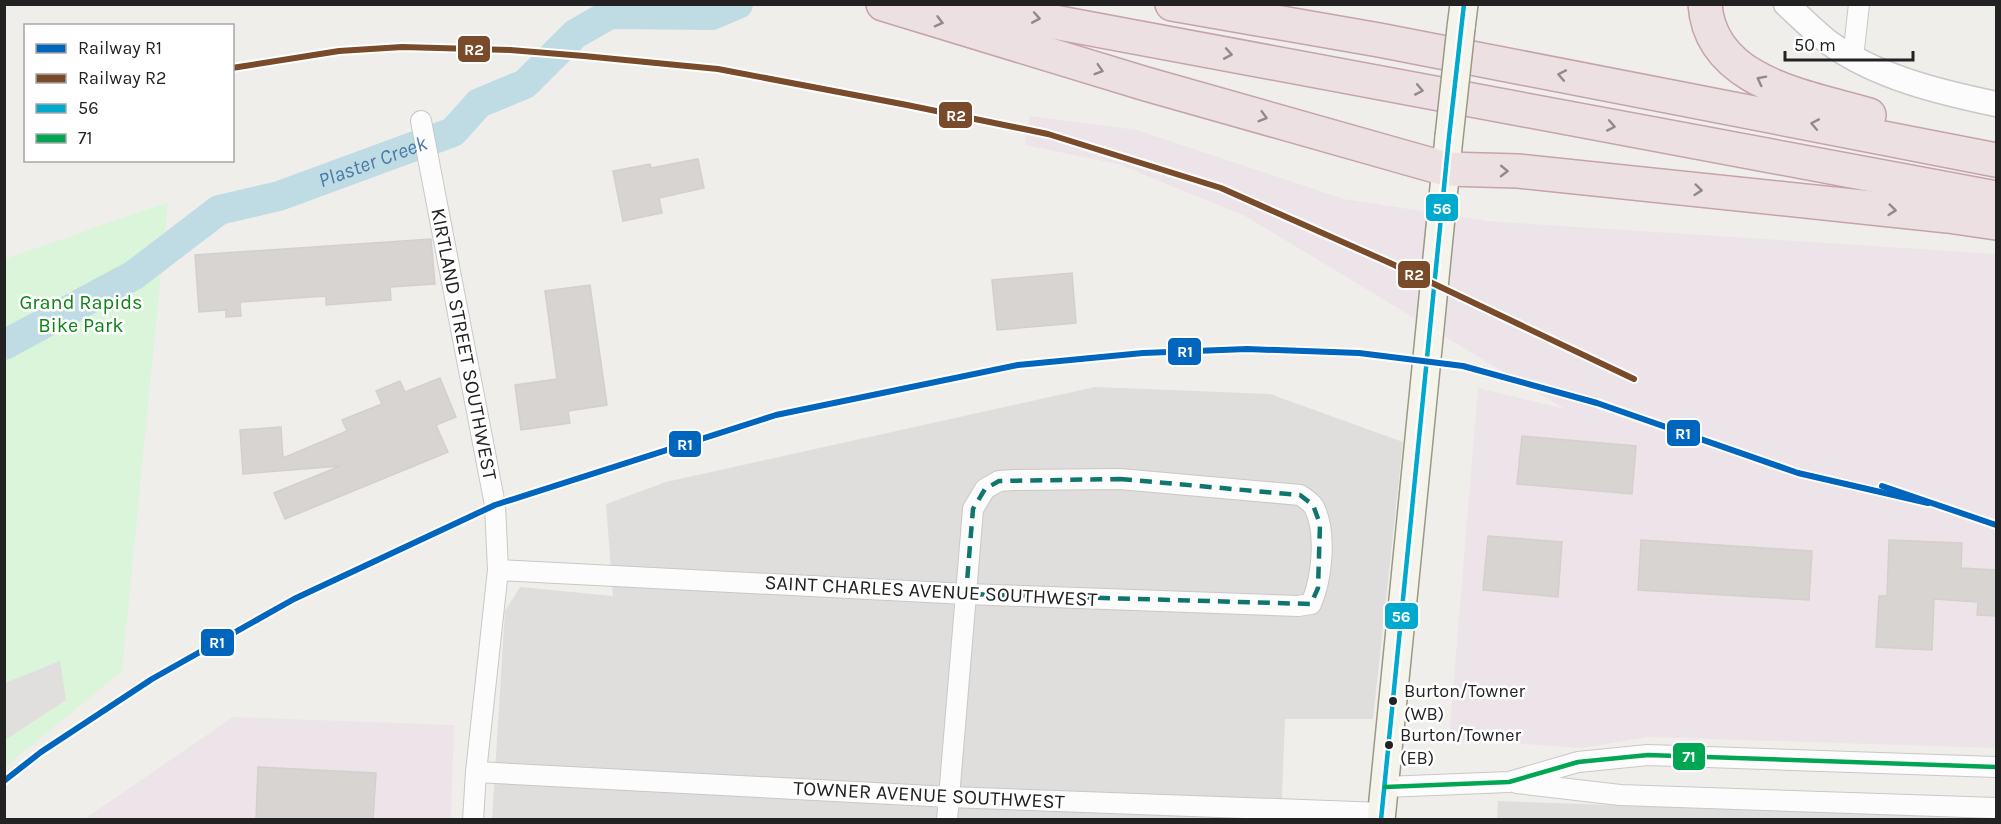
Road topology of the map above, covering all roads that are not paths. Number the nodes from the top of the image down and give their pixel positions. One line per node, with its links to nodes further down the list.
1 (883, 4): 13 (highway, one-way to 13)
2 (958, 4): 16 (highway, one-way to 16)
3 (1172, 4): 9 (highway)
4 (1294, 4): 9 (highway)
5 (1705, 4): 14 (highway, one-way to 5)
6 (1786, 4): 10 (street)
7 (1859, 4): 10 (street)
8 (1462, 16): 13 (main road, bridge)
9 (1378, 40): 15 (highway, one-way to 9)
10 (1853, 57): 11 (street)
11 (1996, 104)
12 (421, 121): 18 (street, KIRTLAND STREET SOUTHWEST)
13 (1447, 153): 17 (highway, one-way to 17); 24 (main road)
14 (1996, 154)
15 (1996, 160)
16 (1996, 198)
17 (1996, 223)
18 (498, 570): 19 (street, SAINT CHARLES AVENUE SOUTHWEST); 21 (street, KIRTLAND STREET SOUTHWEST)
19 (966, 594): 19 (street, SAINT CHARLES AVENUE SOUTHWEST); 23 (street)
20 (1996, 767): 22 (street)
21 (476, 772): 23 (street, TOWNER AVENUE SOUTHWEST); 26 (street, KIRTLAND STREET SOUTHWEST)
22 (1509, 782): 24 (street, TOWNER AVENUE SOUTHWEST); 25 (street)
23 (949, 797): 24 (street, TOWNER AVENUE SOUTHWEST); 27 (street)
24 (1382, 806)
25 (1996, 808)
26 (473, 819)
27 (946, 819)

